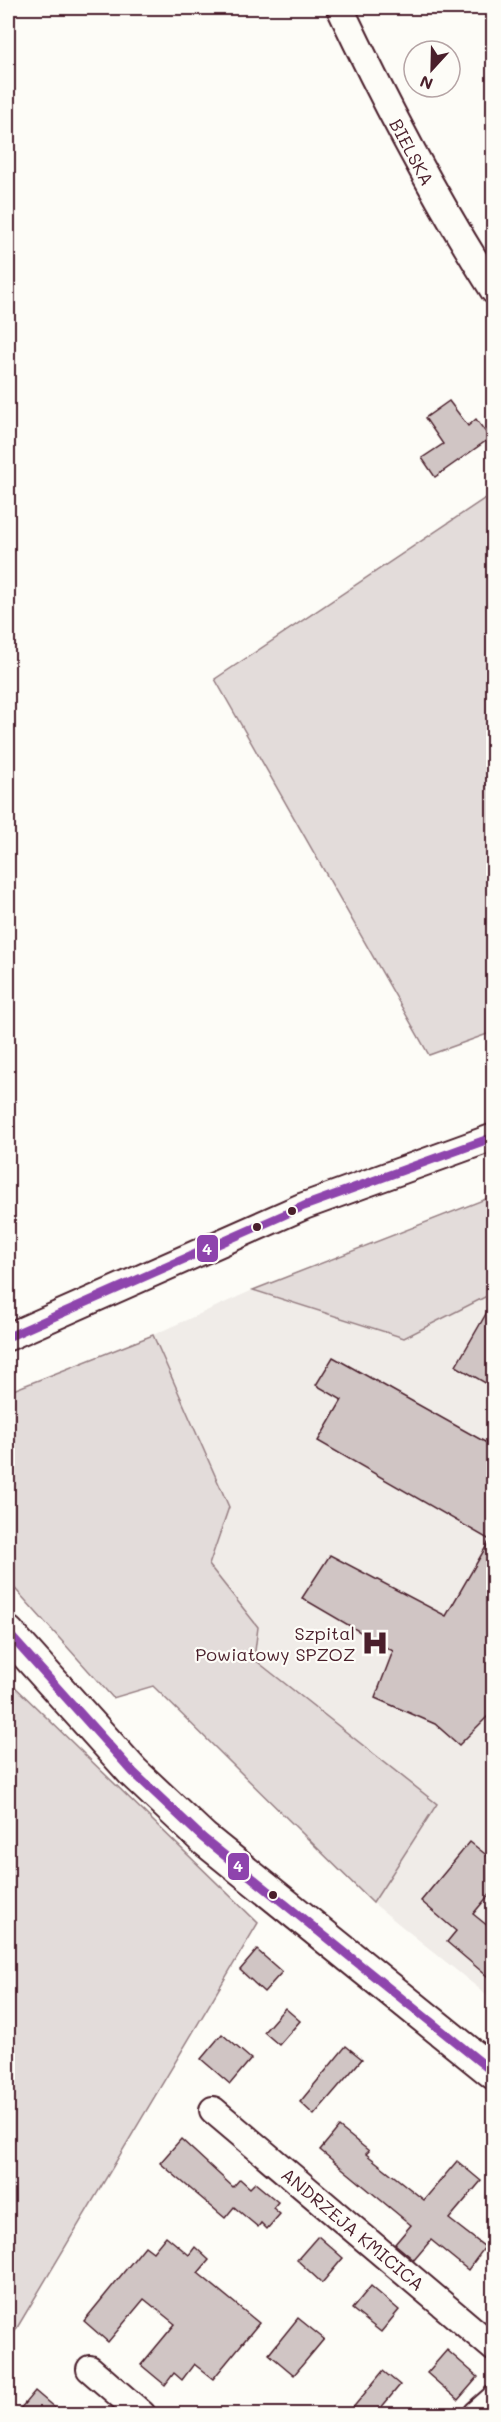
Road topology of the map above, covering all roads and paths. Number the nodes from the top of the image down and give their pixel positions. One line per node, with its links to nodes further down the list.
1 (340, 8): 2 (street, BIELSKA)
2 (494, 291)
3 (494, 1137): 4 (street)
4 (8, 1337)
5 (8, 1633): 6 (street)
6 (494, 2073)
7 (213, 2110): 8 (street, ANDRZEJA KMICICA)
8 (494, 2348)
9 (90, 2369): 11 (street)
10 (494, 2399): 12 (street)
11 (142, 2415)
12 (477, 2415)

